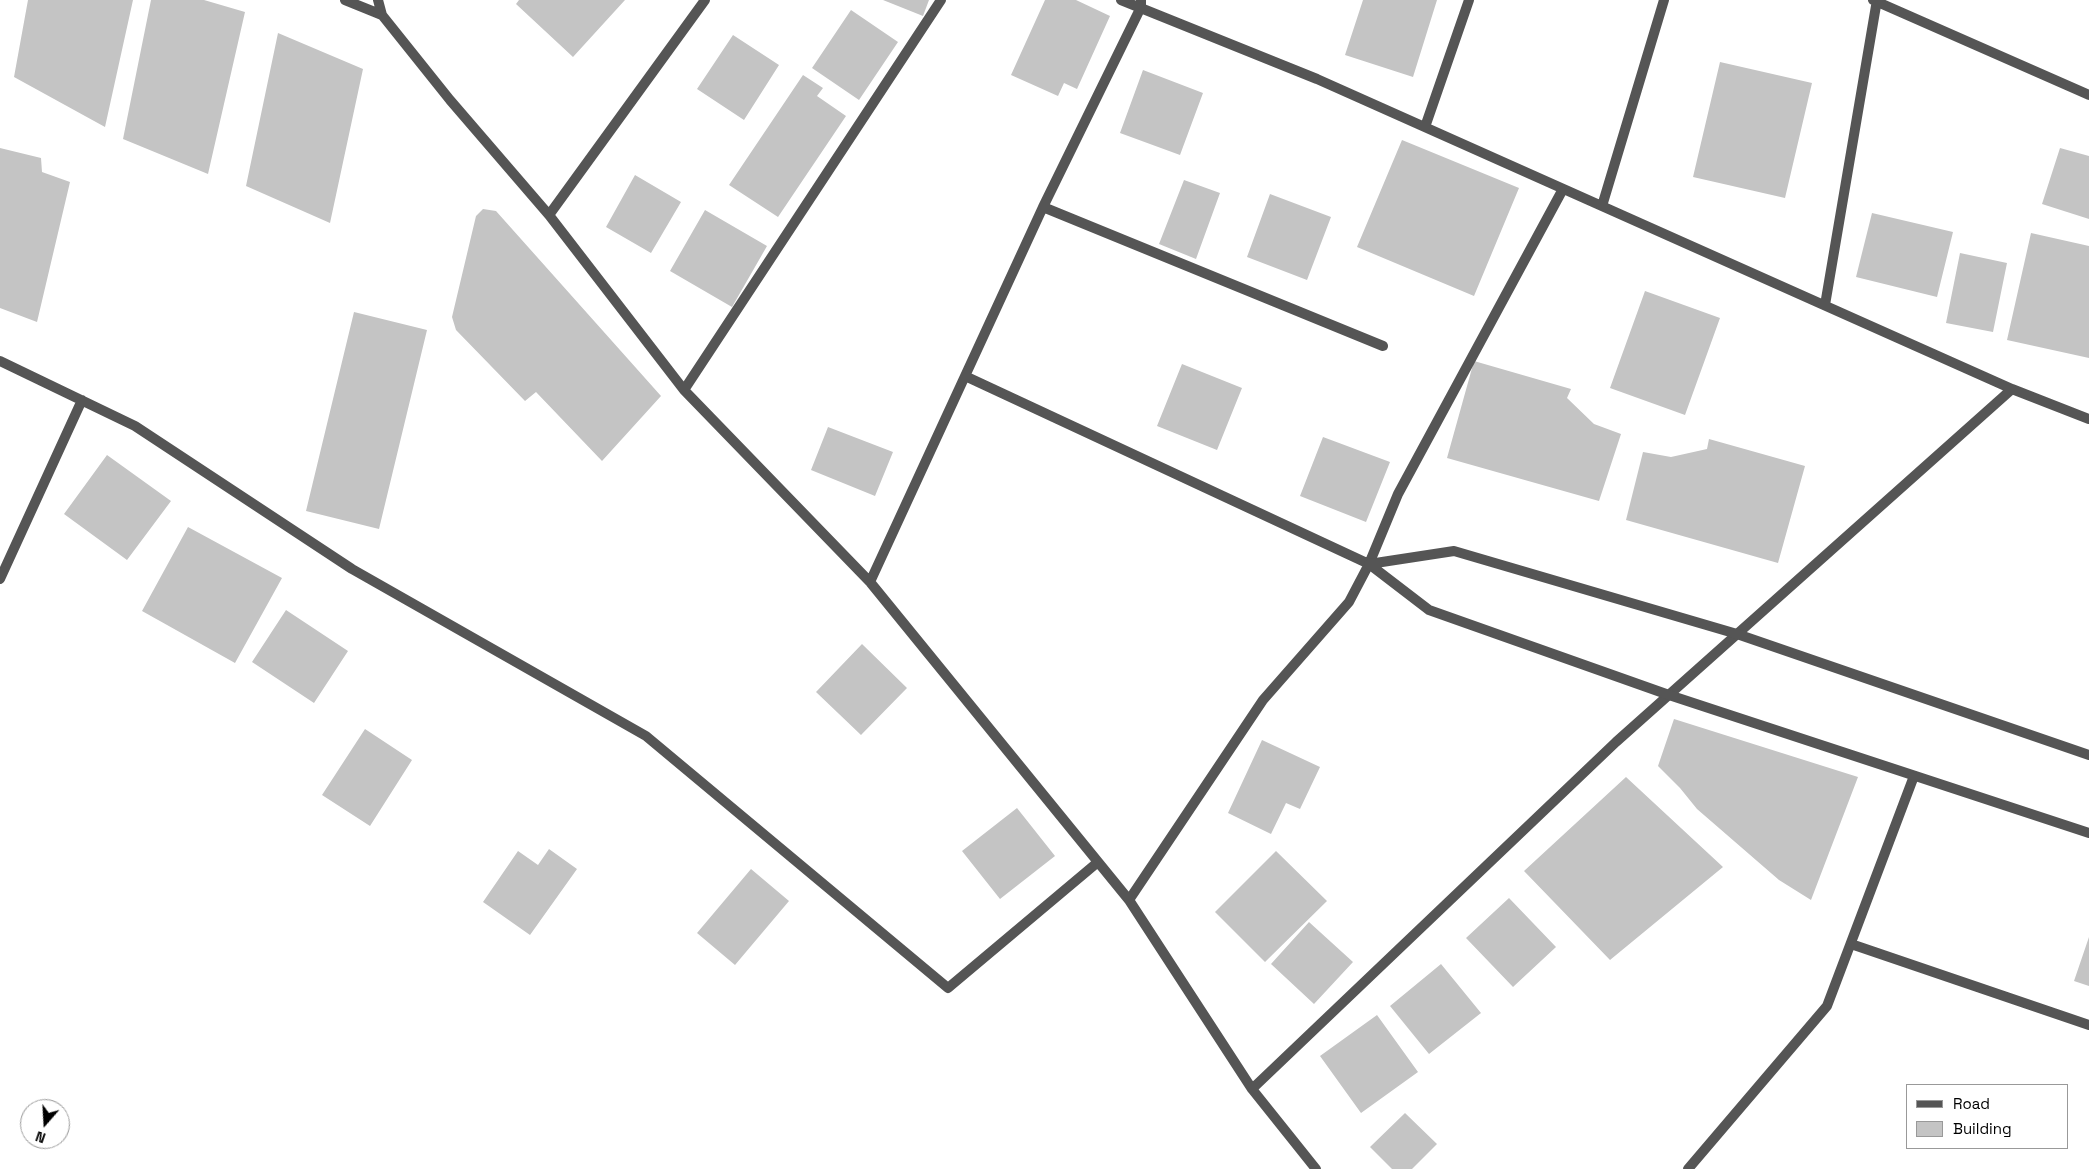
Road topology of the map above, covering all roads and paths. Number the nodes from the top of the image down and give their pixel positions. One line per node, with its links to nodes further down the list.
1 (345, 0): 10 (street)
2 (378, 0): 10 (street)
3 (705, 0): 16 (street)
4 (941, 0): 22 (street)
5 (1121, 0): 9 (street)
6 (1469, 0): 12 (street)
7 (1664, 0): 14 (street)
8 (1875, 1): 11 (street); 17 (street)
9 (1141, 4): 12 (street); 15 (street)
10 (382, 15): 16 (street)
11 (2089, 95)
12 (1425, 127): 13 (street)
13 (1564, 189): 14 (street); 25 (street)
14 (1602, 206): 17 (street)
15 (1043, 207): 18 (street); 20 (street)
16 (549, 215): 22 (street)
17 (1824, 305): 21 (street)
18 (1383, 346)
19 (0, 361): 23 (street)
20 (965, 376): 25 (street); 27 (street)
21 (2012, 388): 24 (street); 28 (street)
22 (684, 390): 27 (street)
23 (82, 400): 26 (street); 33 (street)
24 (2089, 419)
25 (1369, 564): 28 (street); 29 (street); 34 (street)
26 (0, 579)
27 (870, 582): 33 (street)
28 (1737, 634): 29 (street); 30 (street)
29 (1669, 695): 31 (street); 37 (street)
30 (2089, 755)
31 (1914, 776): 32 (street); 35 (street)
32 (2089, 833)
33 (1098, 862): 34 (street)
34 (1129, 900): 37 (street)
35 (1851, 944): 36 (street); 39 (street)
36 (2089, 1024)
37 (1252, 1089): 38 (street)
38 (1316, 1169)
39 (1688, 1169)

